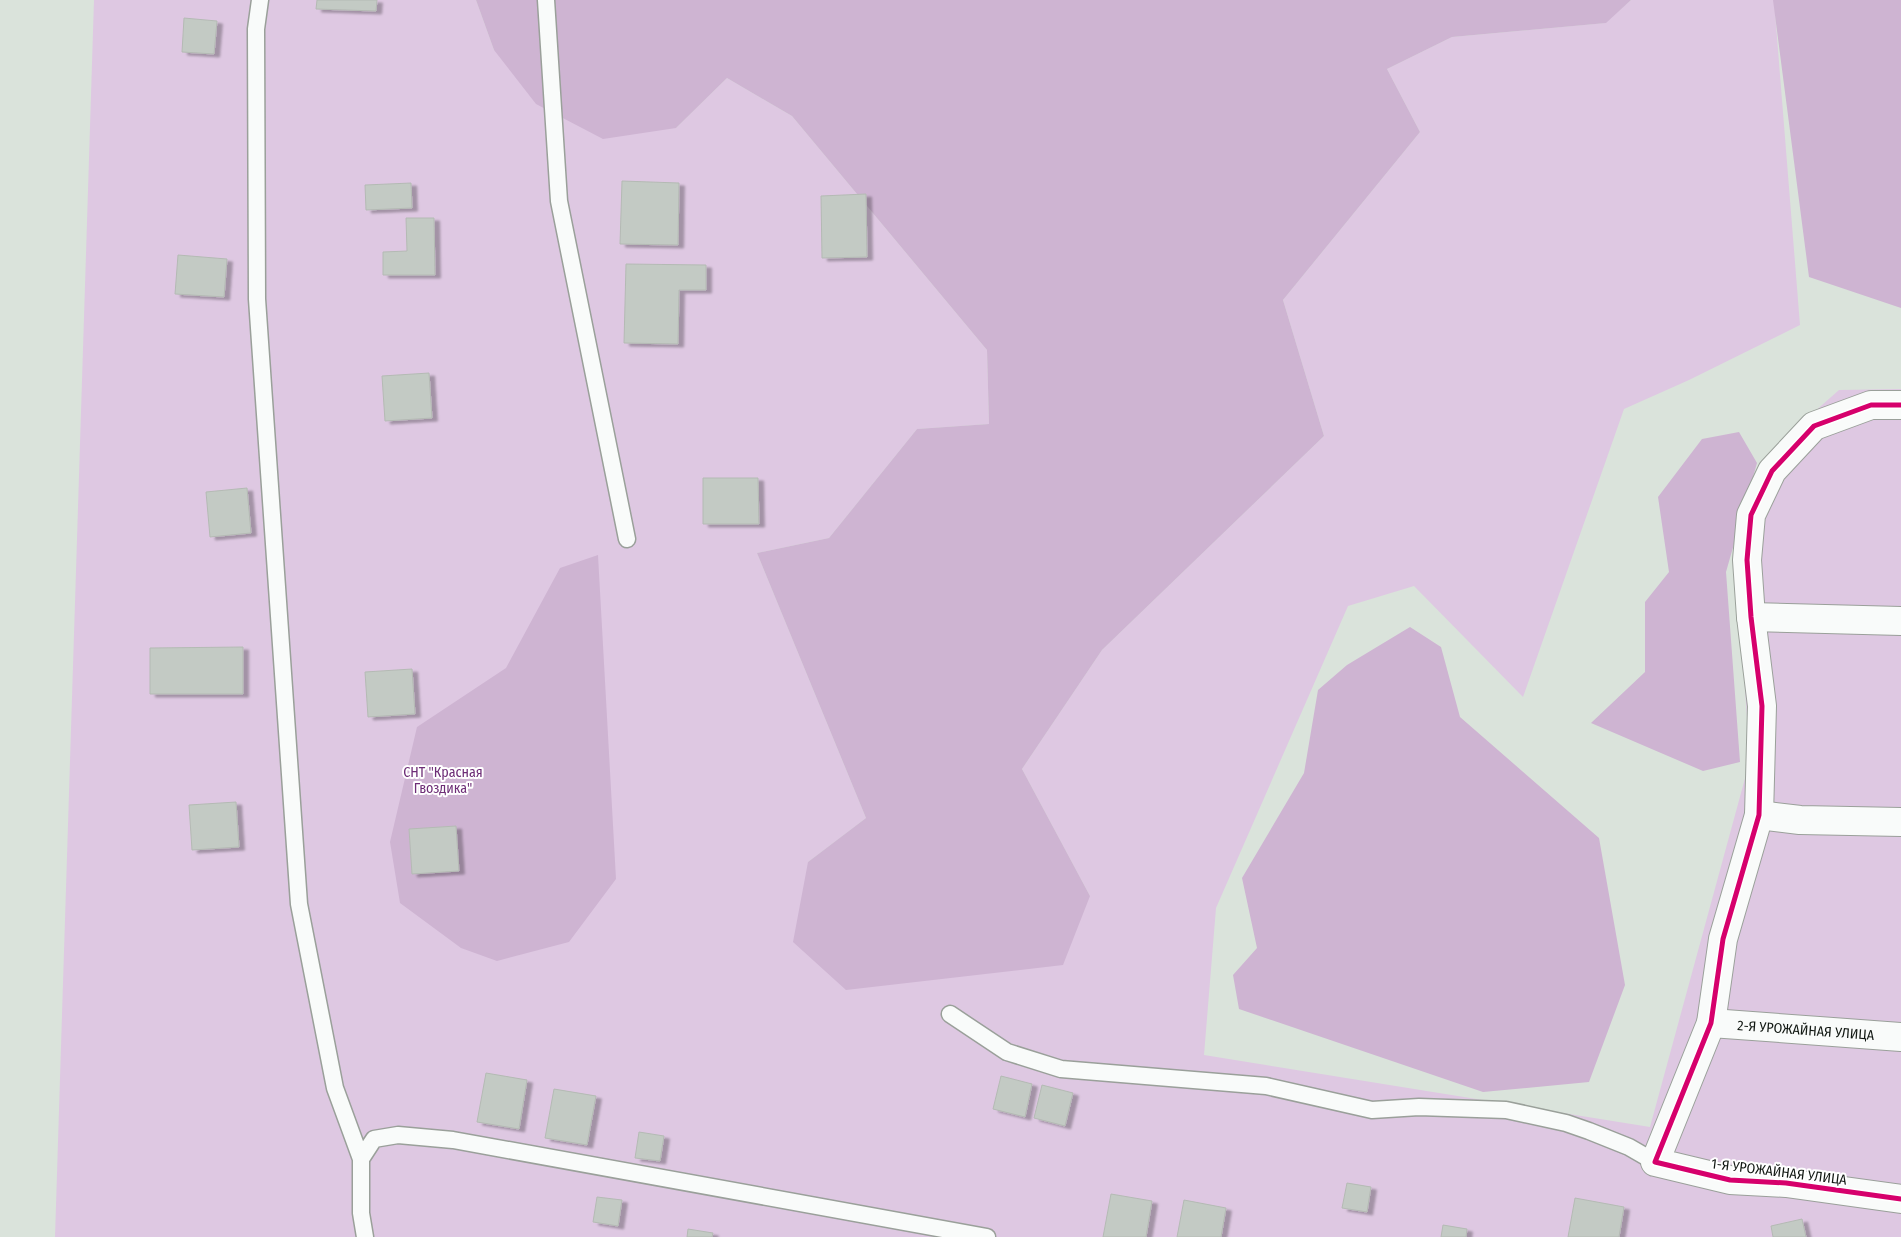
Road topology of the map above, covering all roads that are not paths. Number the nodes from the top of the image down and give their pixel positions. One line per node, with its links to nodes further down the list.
1 (260, 0): 12 (lane)
2 (546, 0): 4 (lane)
3 (1901, 405): 5 (street)
4 (627, 539)
5 (1751, 617): 6 (street); 7 (street)
6 (1901, 621)
7 (1759, 815): 8 (street); 10 (street)
8 (1901, 822)
9 (950, 1014): 15 (lane)
10 (1711, 1023): 11 (street, 2-Я УРОЖАЙНАЯ УЛИЦА); 15 (street)
11 (1901, 1037)
12 (351, 1130): 13 (lane); 14 (lane)
13 (374, 1139): 14 (lane); 18 (lane)
14 (362, 1159): 17 (lane)
15 (1655, 1162): 16 (street, 1-Я УРОЖАЙНАЯ УЛИЦА)
16 (1901, 1199)
17 (365, 1237)
18 (987, 1237)

